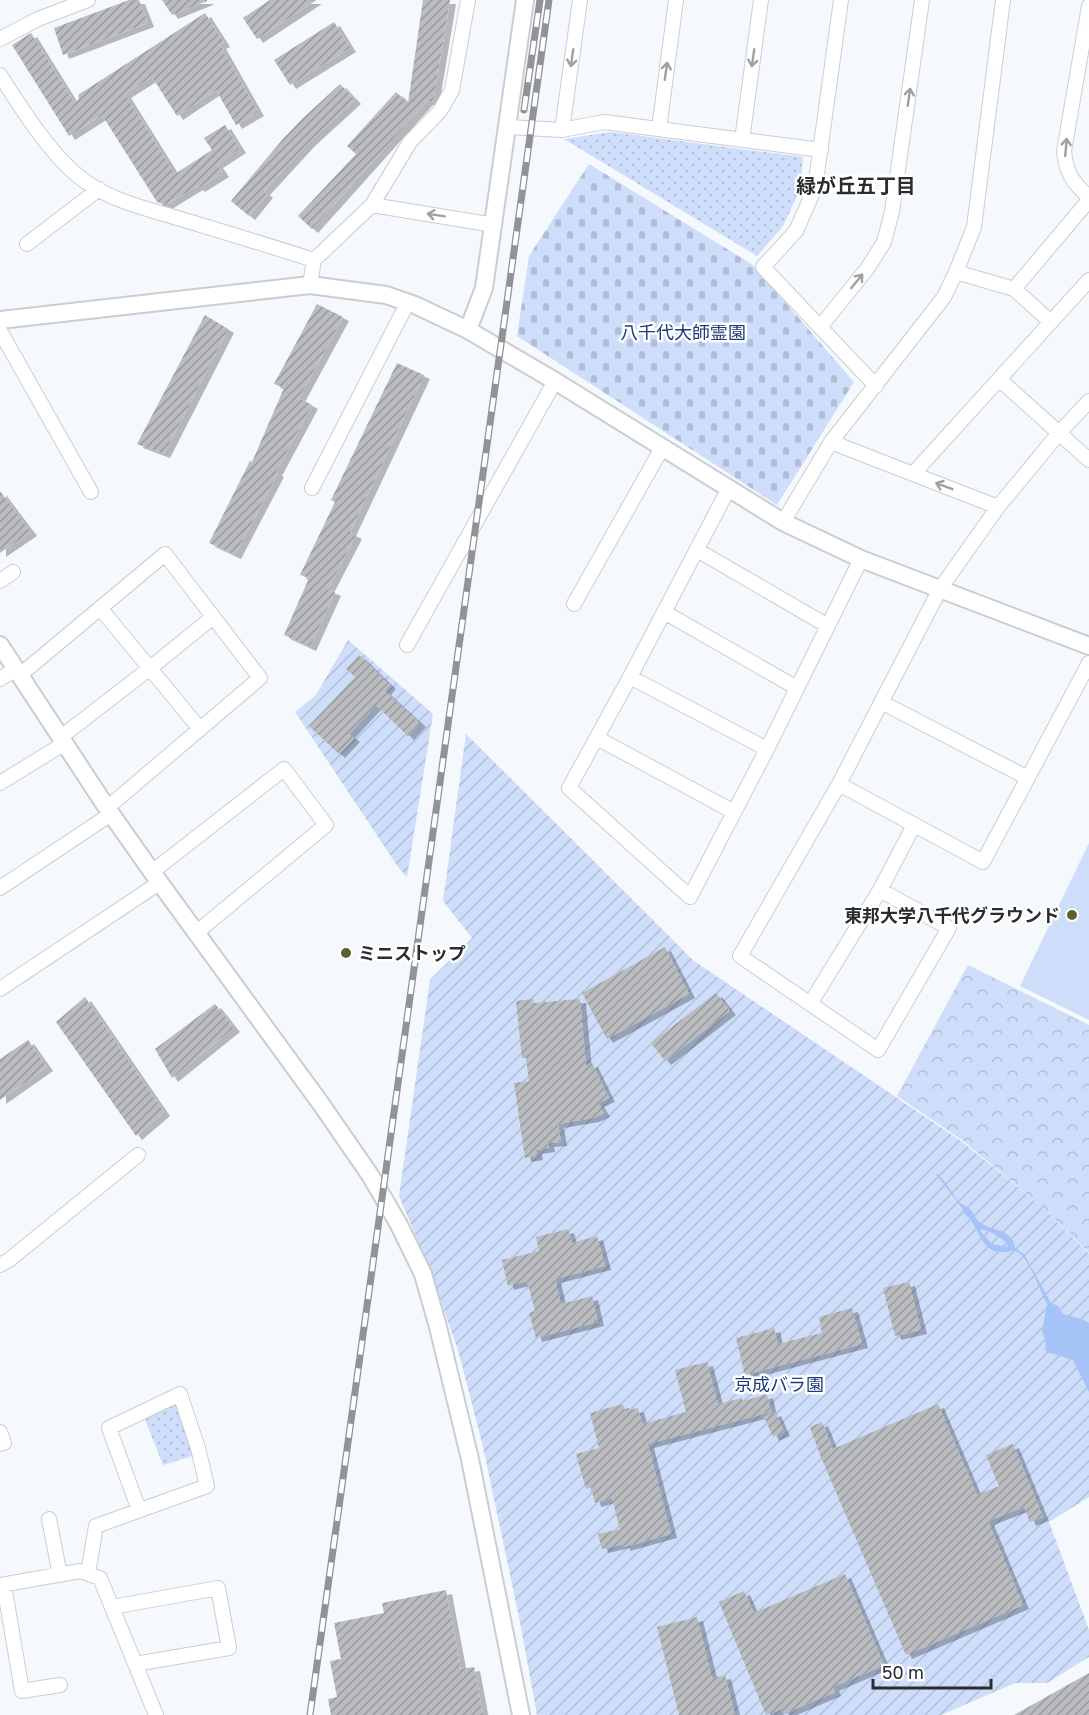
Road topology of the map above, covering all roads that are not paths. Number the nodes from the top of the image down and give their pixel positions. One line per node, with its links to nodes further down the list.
1 (88, 0): 11 (street)
2 (468, 0): 20 (street)
3 (525, 0): 13 (street)
4 (580, 0): 15 (street, one-way to 15)
5 (676, 0): 14 (street, one-way to 5)
6 (761, 0): 16 (street, one-way to 16)
7 (841, 0): 17 (street)
8 (922, 0): 31 (street, one-way to 8)
9 (1003, 0): 24 (street)
10 (1089, 6): 19 (street, one-way to 10)
11 (0, 39)
12 (0, 75): 18 (street)
13 (508, 127): 15 (street); 21 (street)
14 (658, 129): 15 (street); 16 (street)
15 (562, 130)
16 (742, 140): 17 (street)
17 (821, 150): 31 (street)
18 (99, 189): 22 (street); 23 (street)
19 (1089, 199): 27 (street)
20 (372, 205): 21 (street, one-way to 20); 23 (street)
21 (494, 225): 32 (street)
22 (27, 244)
23 (314, 260): 26 (street)
24 (956, 272): 27 (street); 36 (street)
25 (1089, 280): 30 (street)
26 (310, 285): 28 (street); 29 (street)
27 (1014, 288): 30 (street)
28 (408, 302): 32 (street); 43 (street)
29 (0, 320)
30 (1051, 322): 34 (street)
31 (820, 327): 36 (street)
32 (468, 330): 35 (street)
33 (0, 331): 45 (street)
34 (999, 379): 38 (street); 42 (street)
35 (555, 381): 40 (street); 59 (street)
36 (876, 386): 39 (street)
37 (1089, 401): 38 (street)
38 (1059, 434): 41 (street); 46 (street)
39 (831, 442): 42 (street); 47 (street)
40 (662, 448): 44 (street); 53 (street)
41 (1089, 460)
42 (913, 474): 46 (street, one-way to 42)
43 (312, 488)
44 (729, 489): 47 (street); 48 (street)
45 (91, 492)
46 (998, 507): 52 (street)
47 (783, 522): 49 (street)
48 (697, 550): 55 (street); 57 (street)
49 (861, 559): 52 (street); 57 (street)
50 (13, 572): 51 (street)
51 (0, 581)
52 (940, 589): 60 (street); 67 (street)
53 (574, 604)
54 (100, 608): 56 (street); 62 (street); 63 (street)
55 (664, 612): 64 (street); 66 (street)
56 (213, 617): 62 (street); 68 (street)
57 (828, 626): 66 (street)
58 (0, 645): 63 (street)
59 (406, 645)
60 (1089, 646)
61 (1089, 663): 72 (street)
62 (149, 669): 68 (street); 70 (street)
63 (18, 672): 65 (street); 70 (street)
64 (630, 677): 69 (street); 71 (street)
65 (0, 679)
66 (797, 688): 71 (street)
67 (881, 702): 72 (street); 74 (street)
68 (200, 729): 75 (street)
69 (597, 738): 76 (street); 76 (street)
70 (63, 740): 73 (street); 75 (street)
71 (767, 749): 76 (street)
72 (1028, 778): 77 (street)
73 (0, 783)
74 (839, 784): 77 (street); 83 (street)
75 (109, 811): 78 (street); 79 (street)
76 (734, 812)
77 (914, 825): 80 (street)
78 (156, 877): 81 (street); 81 (street); 82 (street)
79 (0, 888)
80 (880, 890): 83 (street); 83 (street)
81 (196, 933): 97 (street)
82 (0, 989)
83 (810, 1004)
84 (138, 1155): 85 (street)
85 (0, 1266)
86 (0, 1432): 87 (street)
87 (0, 1444)
88 (138, 1510): 88 (street); 90 (street)
89 (49, 1519): 91 (street)
90 (88, 1573): 91 (street); 93 (street)
91 (60, 1575): 92 (street)
92 (2, 1585): 95 (street)
93 (112, 1607): 94 (street); 94 (street)
94 (135, 1664): 96 (street)
95 (60, 1685)
96 (156, 1715)
97 (521, 1715)

